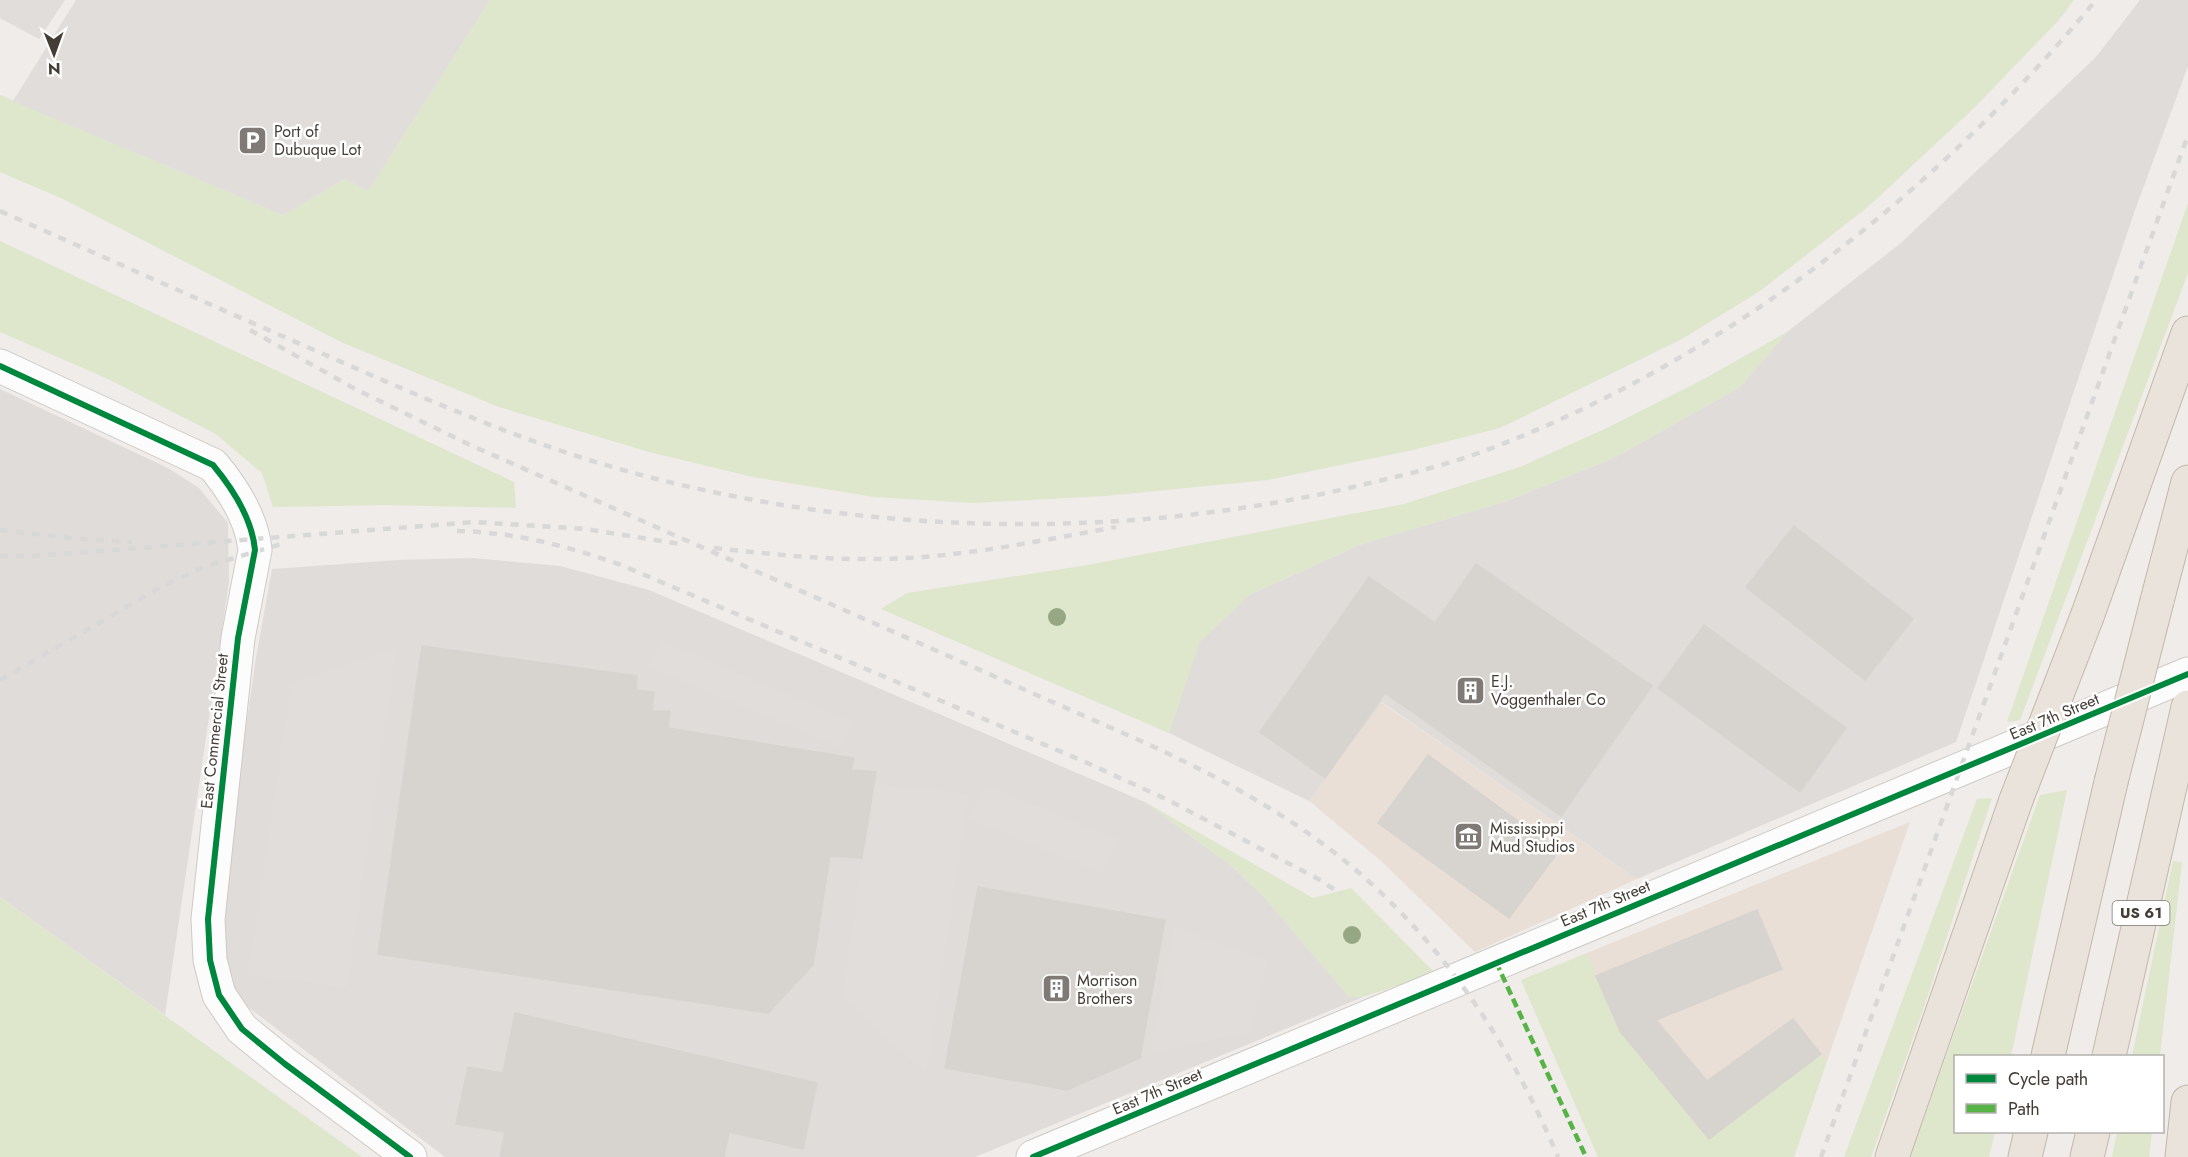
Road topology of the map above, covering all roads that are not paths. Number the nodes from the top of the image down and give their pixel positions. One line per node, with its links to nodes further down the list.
1 (2188, 333): 13 (highway, bridge)
2 (0, 366): 11 (street, East Commercial Street)
3 (2188, 482): 6 (highway, bridge)
4 (2188, 674): 12 (street, East 7th Street)
5 (2188, 706): 7 (highway, US 61)
6 (2048, 1055)
7 (2109, 1055)
8 (2188, 1102): 16 (highway)
9 (2031, 1133): 14 (highway)
10 (2093, 1133): 15 (highway)
11 (410, 1157)
12 (1033, 1157)
13 (1892, 1157)
14 (2025, 1157)
15 (2087, 1157)
16 (2182, 1157)

